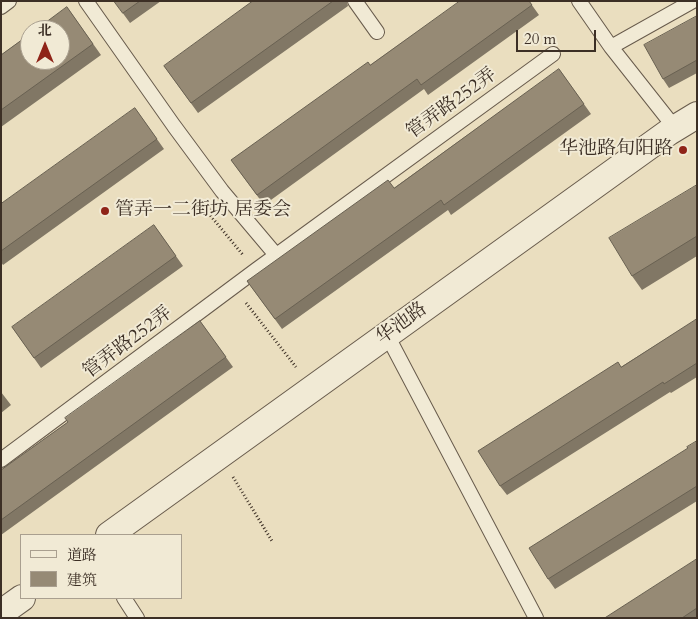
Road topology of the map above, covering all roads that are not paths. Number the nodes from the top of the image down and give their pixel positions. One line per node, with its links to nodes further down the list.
1 (9, 1): 6 (lane)
2 (86, 1): 11 (lane)
3 (355, 1): 7 (lane)
4 (579, 1): 8 (lane)
5 (693, 1): 8 (lane)
6 (1, 7)
7 (376, 32)
8 (611, 47): 10 (lane)
9 (553, 54): 11 (lane, 管弄路252弄)
10 (686, 122): 12 (street, 华池路)
11 (276, 255): 13 (lane, 管弄路252弄)
12 (387, 335): 14 (street, 华池路); 19 (lane)
13 (1, 460)
14 (110, 534)
15 (21, 599): 17 (street)
16 (125, 599): 18 (lane)
17 (1, 613)
18 (137, 618)
19 (536, 618)

